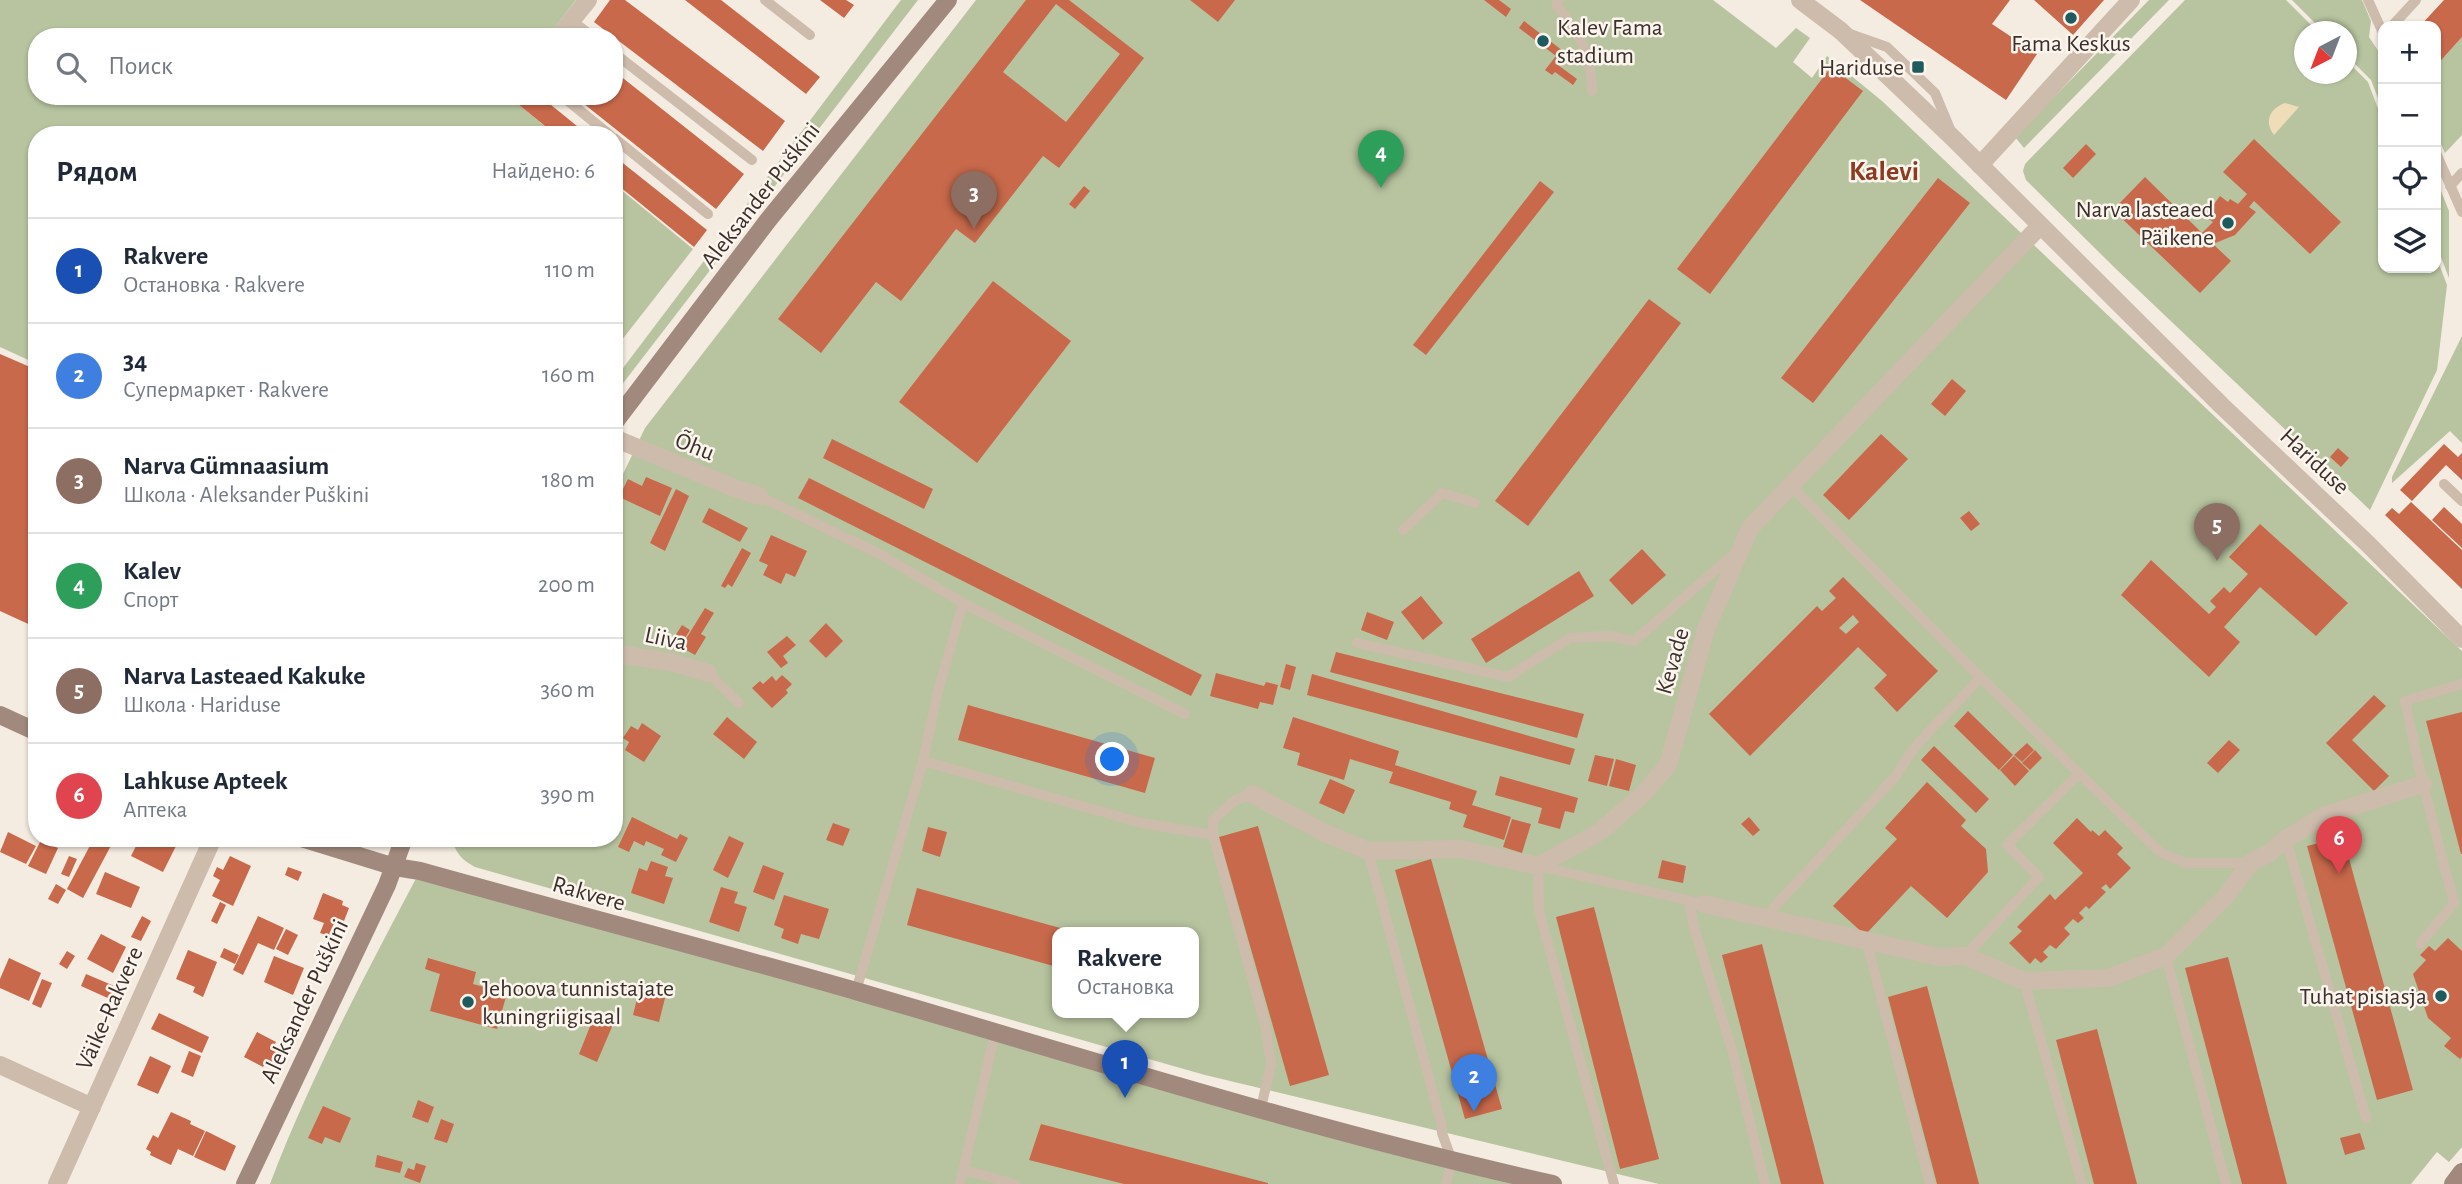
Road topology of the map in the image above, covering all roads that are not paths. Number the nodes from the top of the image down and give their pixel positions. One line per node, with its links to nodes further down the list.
1 (588, 0): 9 (street)
2 (765, 0): 14 (lane)
3 (948, 0): 28 (street, Aleksander Puškini)
4 (1559, 0): 16 (lane)
5 (1800, 0): 22 (street, Hariduse)
6 (2131, 0): 22 (street)
7 (2368, 0): 11 (lane)
8 (2416, 0): 10 (lane)
9 (571, 20): 12 (street); 13 (lane)
10 (2397, 21)
11 (2378, 22)
12 (565, 28)
13 (581, 28)
14 (810, 35)
15 (623, 60): 20 (lane)
16 (1592, 91)
17 (573, 105): 18 (lane)
18 (599, 126)
19 (623, 145): 26 (lane)
20 (752, 160)
21 (2441, 164): 24 (lane)
22 (1980, 165): 27 (street, Hariduse)
23 (2462, 173): 24 (lane)
24 (2451, 186): 25 (lane)
25 (2462, 212)
26 (708, 214)
27 (2040, 226): 31 (street, Kevade); 38 (street, Hariduse)
28 (623, 411)
29 (623, 442): 32 (street, Õhu)
30 (2444, 484): 33 (lane)
31 (1790, 485): 36 (street, Kevade); 42 (lane)
32 (759, 496): 37 (lane)
33 (2462, 501)
34 (1475, 503): 35 (lane)
35 (1403, 530)
36 (1742, 548): 39 (lane); 59 (street, Kevade)
37 (963, 603): 45 (lane); 48 (lane)
38 (2462, 639)
39 (1357, 643)
40 (623, 654): 41 (street, Liiva)
41 (708, 673): 44 (lane)
42 (1980, 677): 49 (lane); 62 (lane)
43 (2462, 684): 50 (lane)
44 (739, 703)
45 (1185, 714)
46 (0, 715): 47 (street)
47 (28, 728)
48 (923, 761): 52 (lane); 68 (lane)
49 (2079, 774): 58 (lane); 65 (lane)
50 (2423, 784): 53 (street); 63 (lane)
51 (1252, 794): 52 (lane); 57 (street)
52 (1213, 835): 72 (lane)
53 (2286, 839): 58 (street); 73 (lane)
54 (209, 847): 71 (street, Väike-Rakvere)
55 (330, 847): 60 (street, Rakvere)
56 (401, 847): 60 (street, Aleksander Puškini)
57 (1368, 851): 59 (street); 74 (lane)
58 (2250, 863): 66 (street)
59 (1538, 866): 61 (lane); 83 (lane)
60 (395, 867): 68 (street, Rakvere); 78 (street, Aleksander Puškini)
61 (1697, 903): 62 (street); 84 (lane)
62 (1763, 919): 65 (street)
63 (2420, 944)
64 (1869, 951): 85 (lane)
65 (1965, 956): 67 (street)
66 (2166, 956): 67 (street); 87 (lane)
67 (2024, 981): 86 (lane)
68 (856, 991): 69 (street, Rakvere)
69 (995, 1033): 72 (street, Rakvere); 75 (lane)
70 (0, 1065): 71 (street, Väike-Rakvere)
71 (92, 1107): 77 (street)
72 (1261, 1108): 74 (street, Rakvere)
73 (2366, 1118)
74 (1452, 1161): 81 (lane); 82 (street, Rakvere)
75 (964, 1171): 79 (lane); 80 (lane)
76 (2462, 1172): 88 (street)
77 (57, 1184)
78 (245, 1184)
79 (960, 1184)
80 (1015, 1184)
81 (1446, 1184)
82 (1553, 1184)
83 (1614, 1184)
84 (1765, 1184)
85 (1930, 1184)
86 (2082, 1184)
87 (2226, 1184)
88 (2453, 1184)

